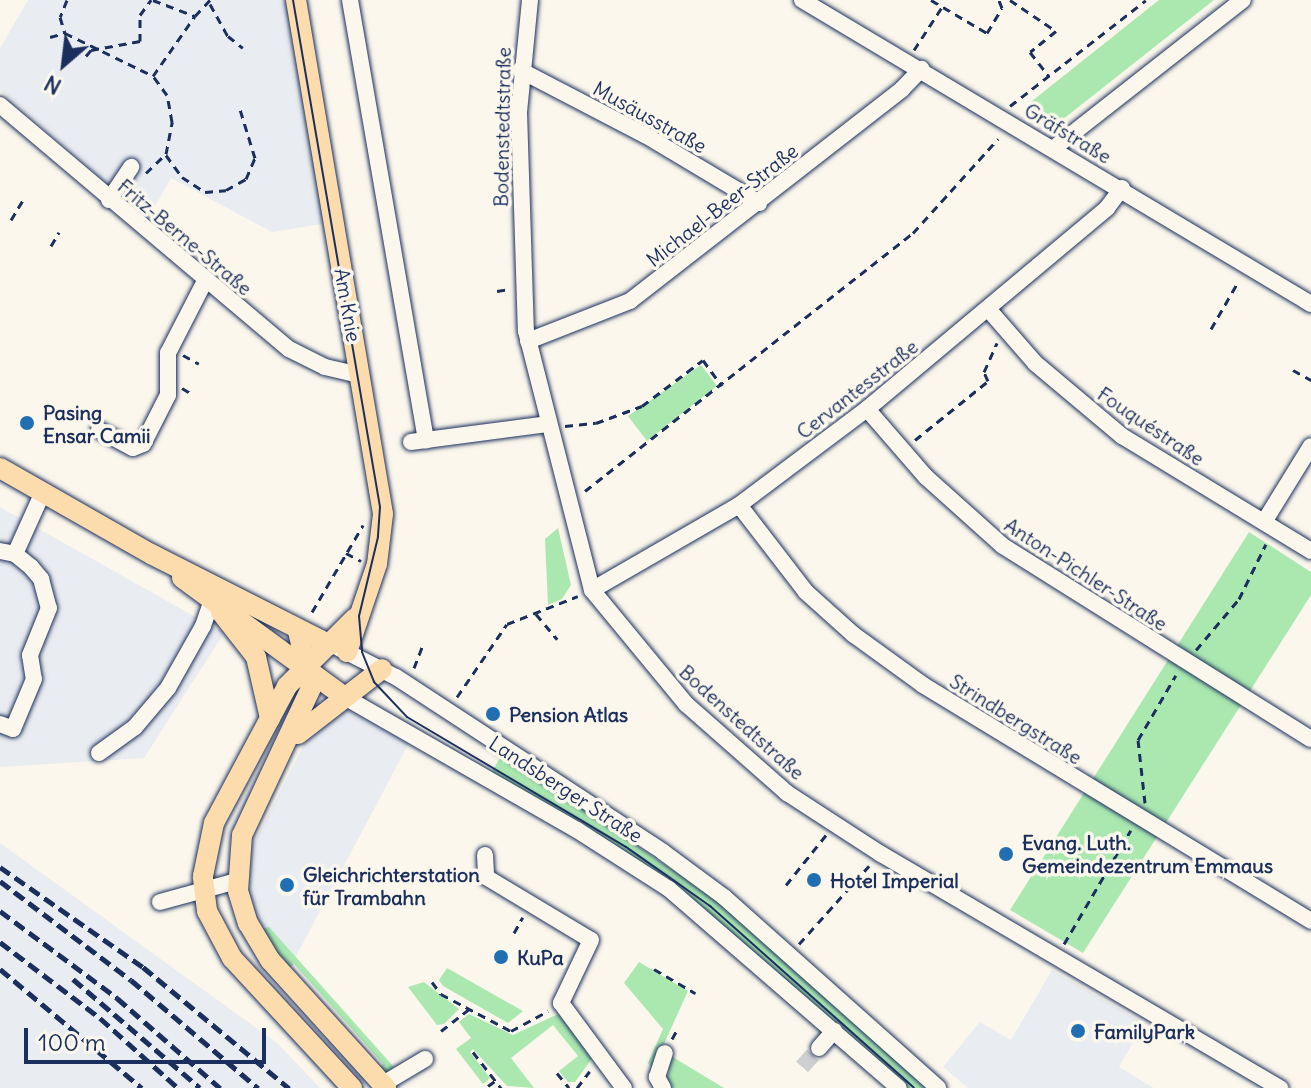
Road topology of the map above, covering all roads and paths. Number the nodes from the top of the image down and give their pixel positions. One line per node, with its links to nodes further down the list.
1 (67, 0): 15 (path)
2 (152, 0): 14 (path); 18 (path)
3 (296, 0): 50 (main road, Am Knie)
4 (350, 0): 55 (street)
5 (530, 0): 22 (street, Bodenstedtstraße)
6 (802, 0): 21 (street, Gräfstraße)
7 (931, 0): 13 (path)
8 (999, 0): 13 (path)
9 (1010, 0): 24 (path)
10 (1146, 0): 24 (path)
11 (1243, 0): 29 (street)
12 (210, 2): 14 (path); 17 (path)
13 (942, 7): 19 (path)
14 (195, 16): 23 (path)
15 (65, 33): 16 (path); 18 (path)
16 (50, 37)
17 (243, 48)
18 (91, 50): 20 (path); 23 (path)
19 (914, 50)
20 (86, 56)
21 (921, 69): 29 (street, Gräfstraße); 36 (street, Michael-Beer-Straße)
22 (520, 70): 36 (street, Musäusstraße); 48 (street, Bodenstedtstraße)
23 (153, 76): 30 (path)
24 (1049, 76): 27 (path)
25 (0, 105): 35 (street, Fritz-Berne-Straße)
26 (239, 106): 30 (path)
27 (1010, 106)
28 (998, 139): 53 (path)
29 (1054, 148): 33 (street, Gräfstraße)
30 (166, 154): 32 (path)
31 (131, 167): 32 (street)
32 (120, 183): 35 (street)
33 (1122, 188): 44 (street, Gräfstraße); 45 (street, Cervantesstraße)
34 (23, 200): 37 (path)
35 (109, 200): 40 (street, Fritz-Berne-Straße)
36 (759, 203): 48 (street, Michael-Beer-Straße)
37 (11, 220)
38 (59, 232): 39 (path)
39 (51, 246)
40 (205, 281): 50 (street, Fritz-Berne-Straße); 56 (street)
41 (1238, 282): 46 (path)
42 (509, 289): 43 (path)
43 (497, 291)
44 (1311, 304)
45 (989, 310): 47 (street, Fouquéstraße); 54 (street, Cervantesstraße)
46 (1211, 329)
47 (1006, 330): 58 (path); 64 (street, Fouquéstraße)
48 (528, 341): 55 (street, Bodenstedtstraße)
49 (1293, 370): 51 (path)
50 (360, 375): 74 (main road, Am Knie)
51 (1309, 379): 52 (path)
52 (1302, 386)
53 (722, 387): 55 (path); 61 (path)
54 (867, 409): 58 (street, Anton-Pichler-Straße); 62 (street, Cervantesstraße)
55 (552, 426): 61 (street, Bodenstedtstraße)
56 (99, 430)
57 (1311, 446): 64 (street)
58 (902, 450): 84 (street, Anton-Pichler-Straße)
59 (0, 468): 60 (main road, Landsberger Straße)
60 (43, 492): 66 (street); 68 (main road, Landsberger Straße)
61 (567, 505): 67 (street, Bodenstedtstraße)
62 (739, 505): 67 (street, Cervantesstraße); 96 (street, Strindbergstraße)
63 (363, 525): 69 (path)
64 (1267, 530): 65 (street, Fouquéstraße); 75 (path)
65 (1311, 551)
66 (7, 553): 83 (street)
67 (592, 590): 70 (path); 90 (street, Bodenstedtstraße)
68 (214, 592): 71 (main road, Landsberger Straße); 76 (main road, Landsberger Straße); 82 (main road); 86 (street)
69 (312, 612)
70 (535, 613): 72 (path); 81 (path)
71 (298, 631): 74 (main road, Landsberger Straße); 76 (main road)
72 (557, 639)
73 (423, 644): 77 (path)
74 (339, 648): 76 (main road, Am Knie); 79 (street, Landsberger Straße)
75 (1191, 656)
76 (305, 667): 80 (main road, Landsberger Straße); 82 (main road, Am Knie); 85 (main road)
77 (414, 668)
78 (1181, 668): 87 (path)
79 (382, 669): 80 (main road); 99 (street, Landsberger Straße)
80 (343, 696): 85 (main road); 107 (street, Landsberger Straße)
81 (453, 703)
82 (270, 718): 94 (main road, Am Knie)
83 (0, 724)
84 (1311, 739)
85 (287, 745): 92 (main road)
86 (99, 753)
87 (1142, 810)
88 (1135, 824): 100 (path)
89 (829, 832): 93 (path)
90 (881, 854): 99 (path); 100 (street, Bodenstedtstraße)
91 (485, 855): 104 (street)
92 (237, 881): 94 (street); 117 (main road)
93 (786, 885)
94 (203, 888): 95 (street); 118 (main road)
95 (160, 902)
96 (1311, 921)
97 (520, 923): 98 (path)
98 (514, 933)
99 (789, 956): 124 (street, Landsberger Straße)
100 (1057, 957): 125 (street, Bodenstedtstraße)
101 (654, 969): 103 (path)
102 (432, 982): 105 (path)
103 (695, 993)
104 (558, 1005): 105 (path); 112 (street)
105 (469, 1009): 106 (path)
106 (441, 1031)
107 (834, 1031): 108 (street); 123 (street, Landsberger Straße)
108 (819, 1048)
109 (473, 1052): 114 (path)
110 (665, 1053): 115 (street)
111 (425, 1059): 117 (street)
112 (599, 1060): 121 (path); 122 (street)
113 (557, 1073): 120 (path)
114 (495, 1081): 116 (path); 119 (path)
115 (655, 1084)
116 (488, 1086)
117 (382, 1087)
118 (352, 1088)
119 (501, 1088)
120 (569, 1088)
121 (577, 1088)
122 (624, 1088)
123 (899, 1088)
124 (938, 1088)
125 (1280, 1088)

